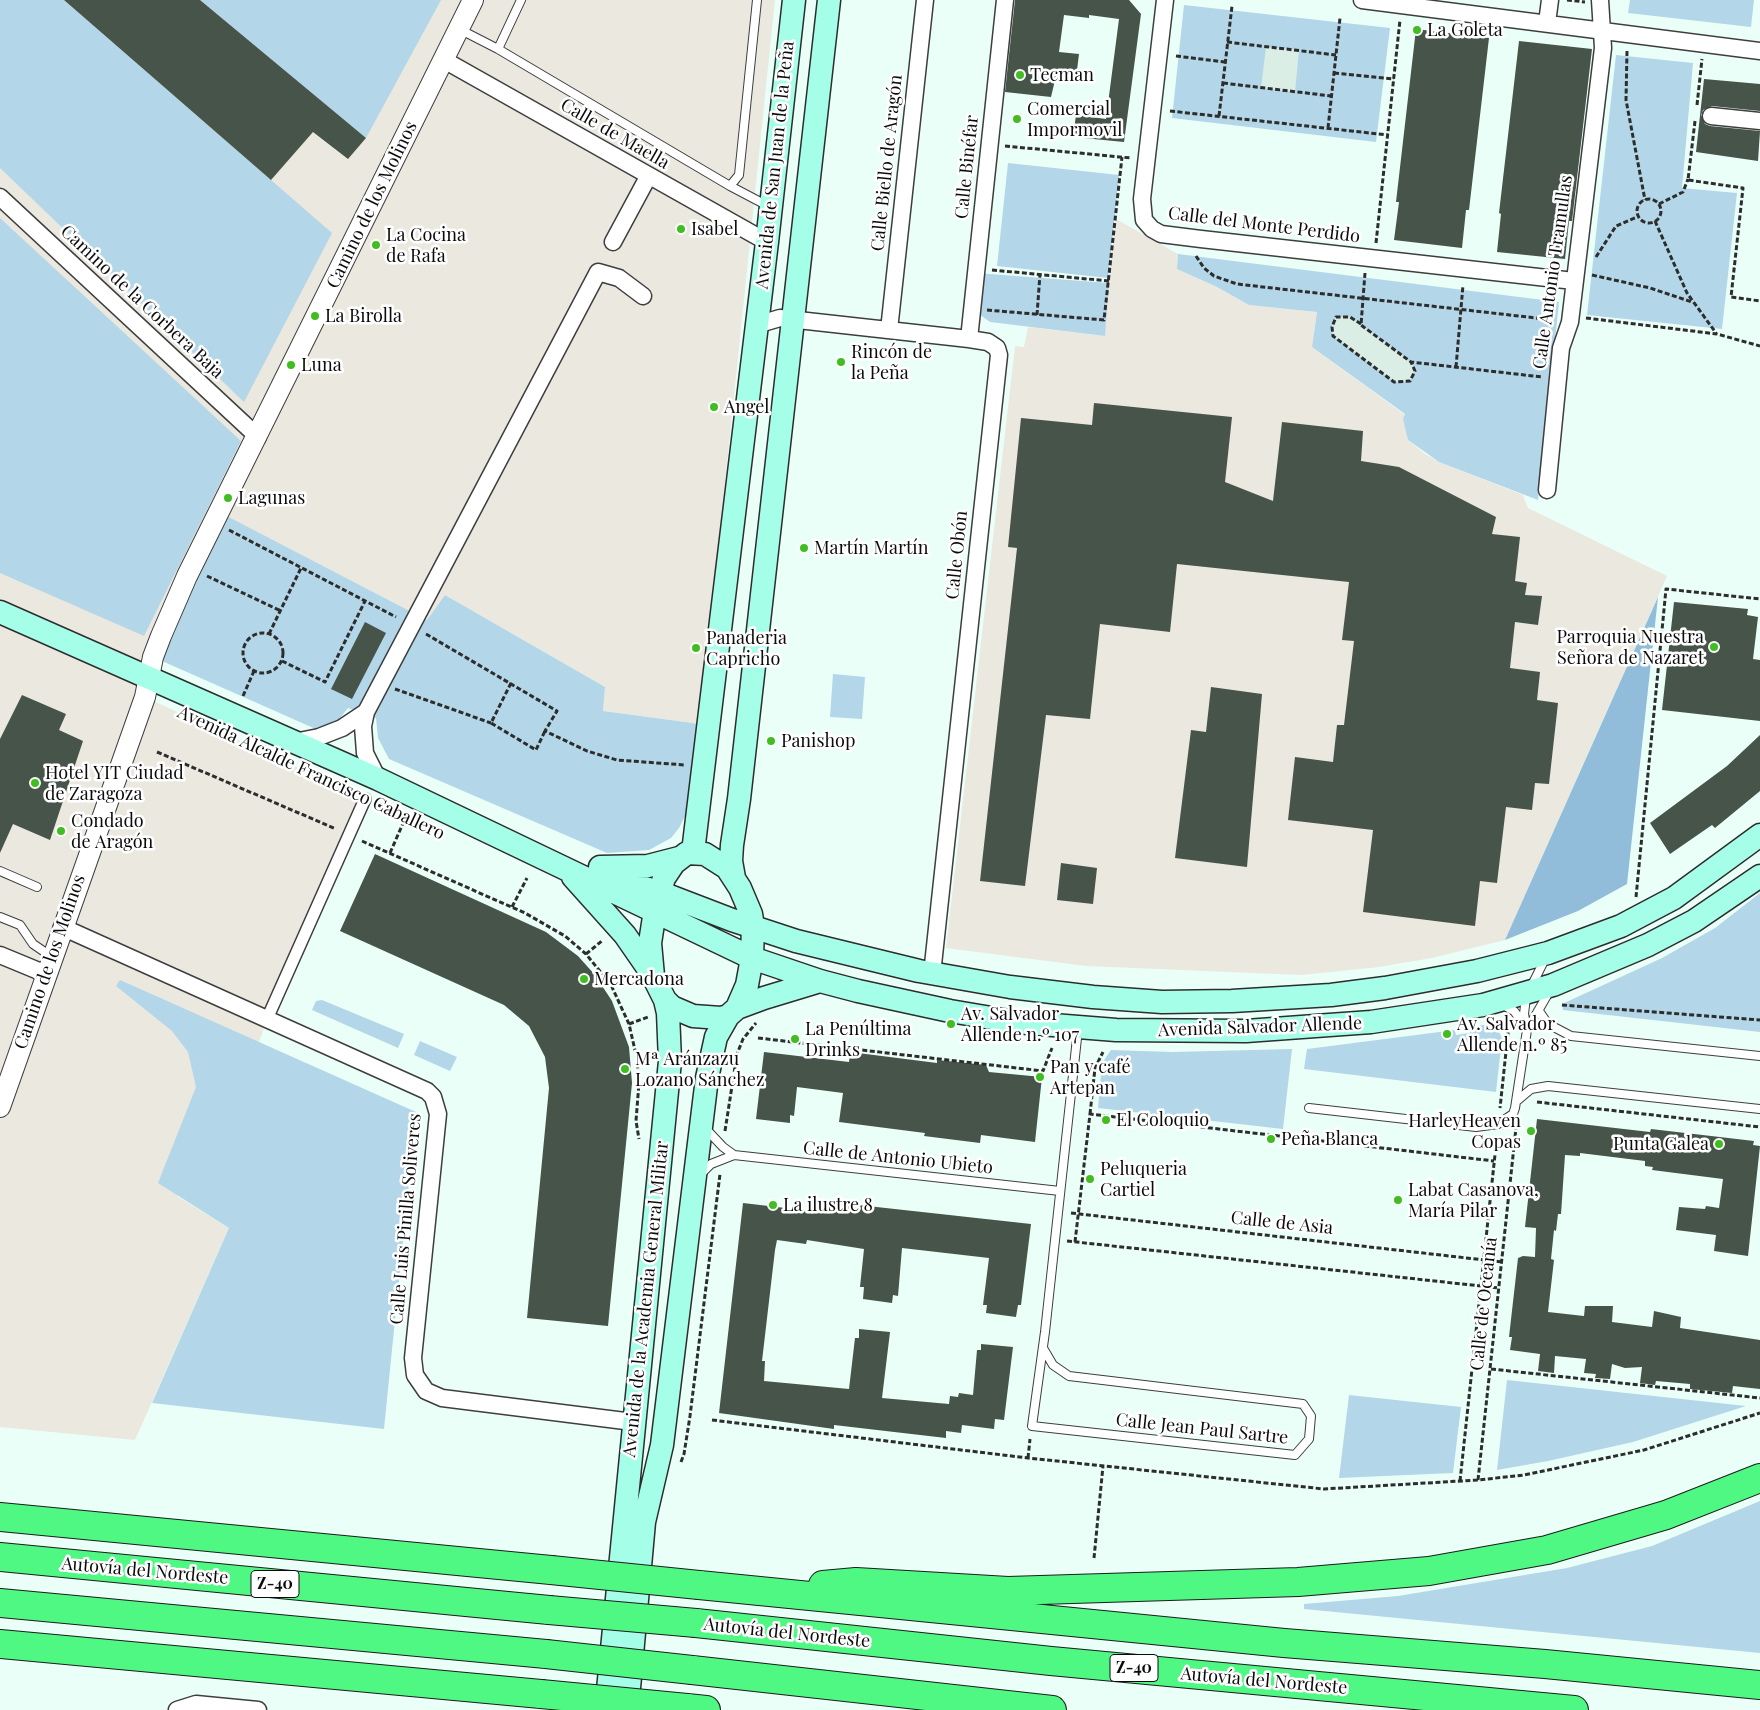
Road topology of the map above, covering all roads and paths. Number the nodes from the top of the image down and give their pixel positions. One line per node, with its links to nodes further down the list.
1 (473, 0): 17 (street, Camino de los Molinos)
2 (521, 0): 20 (lane)
3 (757, 0): 43 (lane)
4 (794, 0): 47 (main road, Avenida de San Juan de la Peña)
5 (829, 0): 66 (main road, Avenida de San Juan de la Peña)
6 (925, 0): 70 (street, Calle Biello de Aragón)
7 (1005, 0): 38 (street, Calle Binéfar)
8 (1165, 0): 23 (street, Calle del Monte Perdido)
9 (1362, 0): 13 (street)
10 (1550, 0): 16 (street)
11 (1567, 0): 12 (path)
12 (1594, 1): 18 (street, Calle Antonio Tramullas)
13 (1402, 5): 16 (street); 29 (path)
14 (1232, 6): 19 (path)
15 (1340, 18): 24 (path)
16 (1547, 23): 18 (street)
17 (459, 29): 20 (lane); 26 (street, Camino de los Molinos)
18 (1602, 30): 22 (street); 57 (street, Calle Antonio Tramullas)
19 (1227, 42): 24 (path); 27 (path)
20 (498, 49): 43 (lane)
21 (1628, 51): 45 (path)
22 (1760, 51)
23 (1158, 54): 27 (path); 32 (street, Calle del Monte Perdido)
24 (1336, 55): 28 (path)
25 (1702, 59): 42 (path)
26 (444, 60): 41 (street, Calle de Maella); 77 (street, Camino de los Molinos)
27 (1225, 62): 30 (path)
28 (1334, 73): 29 (path); 31 (path)
29 (1394, 79): 37 (path)
30 (1223, 83): 31 (path); 33 (path)
31 (1331, 96): 36 (path)
32 (1152, 109): 33 (path); 40 (street, Calle del Monte Perdido)
33 (1219, 116): 36 (path)
34 (1712, 116): 35 (street)
35 (1760, 121)
36 (1328, 128): 37 (path)
37 (1388, 135): 53 (path)
38 (990, 144): 39 (path); 54 (street, Calle Binéfar)
39 (1122, 157): 40 (path); 58 (path)
40 (1146, 159): 50 (street, Calle del Monte Perdido)
41 (648, 177): 51 (street); 52 (street, Calle de Maella)
42 (1688, 179): 46 (path); 61 (path)
43 (730, 186): 47 (lane)
44 (0, 197): 77 (street, Camino de la Corbera Baja)
45 (1645, 200): 46 (path); 48 (path)
46 (1659, 204): 49 (path)
47 (771, 207): 52 (main road, Avenida de San Juan de la Peña)
48 (1639, 216): 49 (path); 57 (path)
49 (1655, 221): 62 (path)
50 (1201, 240): 53 (street, Calle del Monte Perdido); 60 (path)
51 (613, 242)
52 (767, 242): 69 (main road, Avenida de San Juan de la Peña)
53 (1370, 259): 55 (street, Calle del Monte Perdido); 60 (path)
54 (976, 268): 56 (path); 63 (street, Calle Binéfar)
55 (1465, 268): 57 (street, Calle del Monte Perdido); 64 (path)
56 (1040, 274): 58 (path); 65 (path)
57 (1578, 276): 62 (path); 67 (street, Calle Antonio Tramullas)
58 (1108, 281): 65 (path)
59 (643, 296): 86 (street)
60 (1363, 298): 64 (path); 68 (path)
61 (1760, 301)
62 (1692, 302): 71 (path)
63 (972, 309): 65 (path); 72 (street, Calle Binéfar)
64 (1461, 309): 67 (path); 75 (path)
65 (1037, 315)
66 (793, 319): 69 (street); 70 (street, Calle Obón); 113 (main road, Avenida de San Juan de la Peña)
67 (1570, 319): 71 (path); 76 (street, Calle Antonio Tramullas)
68 (1361, 325): 74 (path); 74 (path)
69 (756, 330): 99 (main road, Avenida de San Juan de la Peña)
70 (889, 330): 72 (street, Calle Obón)
71 (1717, 334): 73 (path)
72 (969, 339): 127 (street, Calle Obón)
73 (1760, 346)
74 (1411, 362): 75 (path)
75 (1456, 367): 76 (path)
76 (1558, 379): 78 (street, Calle Antonio Tramullas)
77 (258, 437): 79 (street, Camino de los Molinos)
78 (1547, 490)
79 (215, 522): 80 (street, Camino de los Molinos); 81 (path)
80 (191, 568): 84 (path); 90 (street, Camino de los Molinos)
81 (302, 568): 83 (path); 84 (path)
82 (1760, 599): 118 (path)
83 (365, 602): 86 (path); 88 (path)
84 (280, 611): 87 (path)
85 (0, 612): 90 (main road, Avenida Alcalde Francisco Caballero)
86 (412, 625): 91 (path); 92 (street)
87 (269, 634): 88 (path); 89 (path)
88 (282, 662): 89 (path)
89 (254, 672): 93 (path)
90 (148, 678): 97 (main road, Avenida Alcalde Francisco Caballero); 120 (street, Camino de los Molinos)
91 (512, 683): 95 (path); 96 (path)
92 (380, 684): 94 (street); 95 (path)
93 (243, 696)
94 (366, 712): 97 (street); 100 (street)
95 (491, 723): 96 (path)
96 (545, 731): 99 (path)
97 (294, 742): 100 (main road, Avenida Alcalde Francisco Caballero)
98 (157, 752): 105 (path)
99 (703, 767): 108 (main road, Avenida de San Juan de la Peña)
100 (378, 779): 109 (main road, Avenida Alcalde Francisco Caballero)
101 (329, 782): 102 (path, Avenida Alcalde Francisco Caballero)
102 (365, 799): 104 (path, Avenida Alcalde Francisco Caballero); 105 (street)
103 (404, 821): 107 (path)
104 (418, 823)
105 (348, 835): 107 (path); 136 (street)
106 (1760, 835): 118 (main road, Avenida Salvador Allende)
107 (390, 853): 116 (path)
108 (686, 855): 109 (main road, Avenida Alcalde Francisco Caballero); 113 (main road, Avenida de San Juan de la Peña); 115 (main road, Avenida de San Juan de la Peña)
109 (564, 867): 115 (main road, Avenida Alcalde Francisco Caballero); 128 (main road, Avenida Alcalde Francisco Caballero)
110 (0, 871): 114 (lane)
111 (522, 871): 116 (path)
112 (1760, 876): 130 (main road, Avenida Salvador Allende)
113 (734, 878): 119 (main road, Avenida de San Juan de la Peña)
114 (37, 887)
115 (657, 902): 119 (main road, Avenida Alcalde Francisco Caballero); 125 (main road, Avenida Salvador Allende); 128 (main road, Avenida de la Academia General Militar)
116 (512, 907): 123 (path)
117 (0, 917): 126 (lane)
118 (1634, 920): 122 (main road, Avenida Salvador Allende)
119 (753, 926): 125 (main road, Avenida de San Juan de la Peña); 127 (main road, Avenida Salvador Allende)
120 (62, 927): 126 (street, Camino de los Molinos); 136 (street, Calle Luis Pinilla Soliveres)
121 (605, 938): 123 (path)
122 (1548, 953): 127 (main road, Avenida Salvador Allende); 132 (lane)
123 (586, 954): 138 (path, Avenida de la Academia General Militar)
124 (0, 955): 126 (street)
125 (752, 958): 129 (main road, Avenida Salvador Allende); 134 (main road, Avenida de San Juan de la Peña)
126 (49, 966): 147 (street, Camino de los Molinos)
127 (932, 974)
128 (653, 976): 131 (main road, Avenida de la Academia General Militar)
129 (820, 981): 134 (main road); 139 (main road, Avenida Salvador Allende)
130 (1557, 995): 132 (main road, Avenida Salvador Allende); 137 (path)
131 (665, 1000): 134 (main road); 170 (main road, Avenida de la Academia General Militar)
132 (1533, 1002): 133 (main road, Avenida Salvador Allende); 140 (lane); 140 (lane); 144 (lane)
133 (1493, 1011): 139 (main road, Avenida Salvador Allende); 140 (lane); 145 (path)
134 (733, 1012): 151 (main road, Avenida de la Academia General Militar)
135 (648, 1017): 138 (path)
136 (267, 1019): 170 (street, Calle Luis Pinilla Soliveres)
137 (1760, 1020)
138 (629, 1024): 154 (path, Avenida de la Academia General Militar)
139 (1078, 1028): 158 (lane)
140 (1527, 1030): 146 (lane)
141 (758, 1038): 142 (path)
142 (1052, 1048)
143 (1103, 1052): 150 (path)
144 (1760, 1056)
145 (1500, 1099): 146 (path); 152 (path)
146 (1518, 1100): 149 (lane); 152 (lane); 153 (path); 164 (path, Calle de Oceanía)
147 (0, 1107)
148 (1309, 1108): 152 (lane)
149 (1760, 1109)
150 (1090, 1114): 156 (path); 160 (path)
151 (702, 1124): 155 (lane); 157 (main road, Avenida de la Academia General Militar)
152 (1498, 1124): 156 (path)
153 (1760, 1127)
154 (639, 1139)
155 (734, 1155): 157 (lane); 158 (lane, Calle de Antonio Ubieto)
156 (1494, 1161): 163 (path)
157 (696, 1181): 188 (main road, Avenida de la Academia General Militar)
158 (1060, 1191): 159 (lane)
159 (1058, 1212): 160 (path, Calle de Asia); 161 (lane)
160 (1078, 1214): 162 (path); 163 (path, Calle de Asia)
161 (1055, 1240): 162 (path); 167 (lane)
162 (1075, 1242): 165 (path)
163 (1484, 1260): 164 (path, Calle de Asia); 165 (path)
164 (1502, 1262): 166 (path, Calle de Oceanía)
165 (1481, 1286): 166 (path); 176 (path)
166 (1499, 1288): 168 (path, Calle de Oceanía)
167 (1042, 1348): 171 (lane); 171 (lane, Calle Jean Paul Sartre)
168 (1491, 1369): 169 (path); 175 (path, Calle de Oceanía)
169 (1760, 1398)
170 (633, 1422): 187 (main road, Avenida de la Academia General Militar)
171 (1032, 1426): 172 (path)
172 (1028, 1458)
173 (1103, 1466): 179 (path)
174 (1760, 1478): 180 (highway)
175 (1478, 1480)
176 (1460, 1481)
177 (0, 1517): 180 (highway, bridge)
178 (0, 1557): 190 (highway, Autovía del Nordeste / Z-40, bridge)
179 (1094, 1558)
180 (744, 1590): 183 (highway)
181 (0, 1603): 189 (highway, bridge)
182 (0, 1644): 185 (highway, bridge)
183 (1760, 1686)
184 (179, 1709): 186 (street)
185 (697, 1709)
186 (258, 1710)
187 (606, 1710)
188 (627, 1710)
189 (1052, 1710)
190 (1574, 1710)

